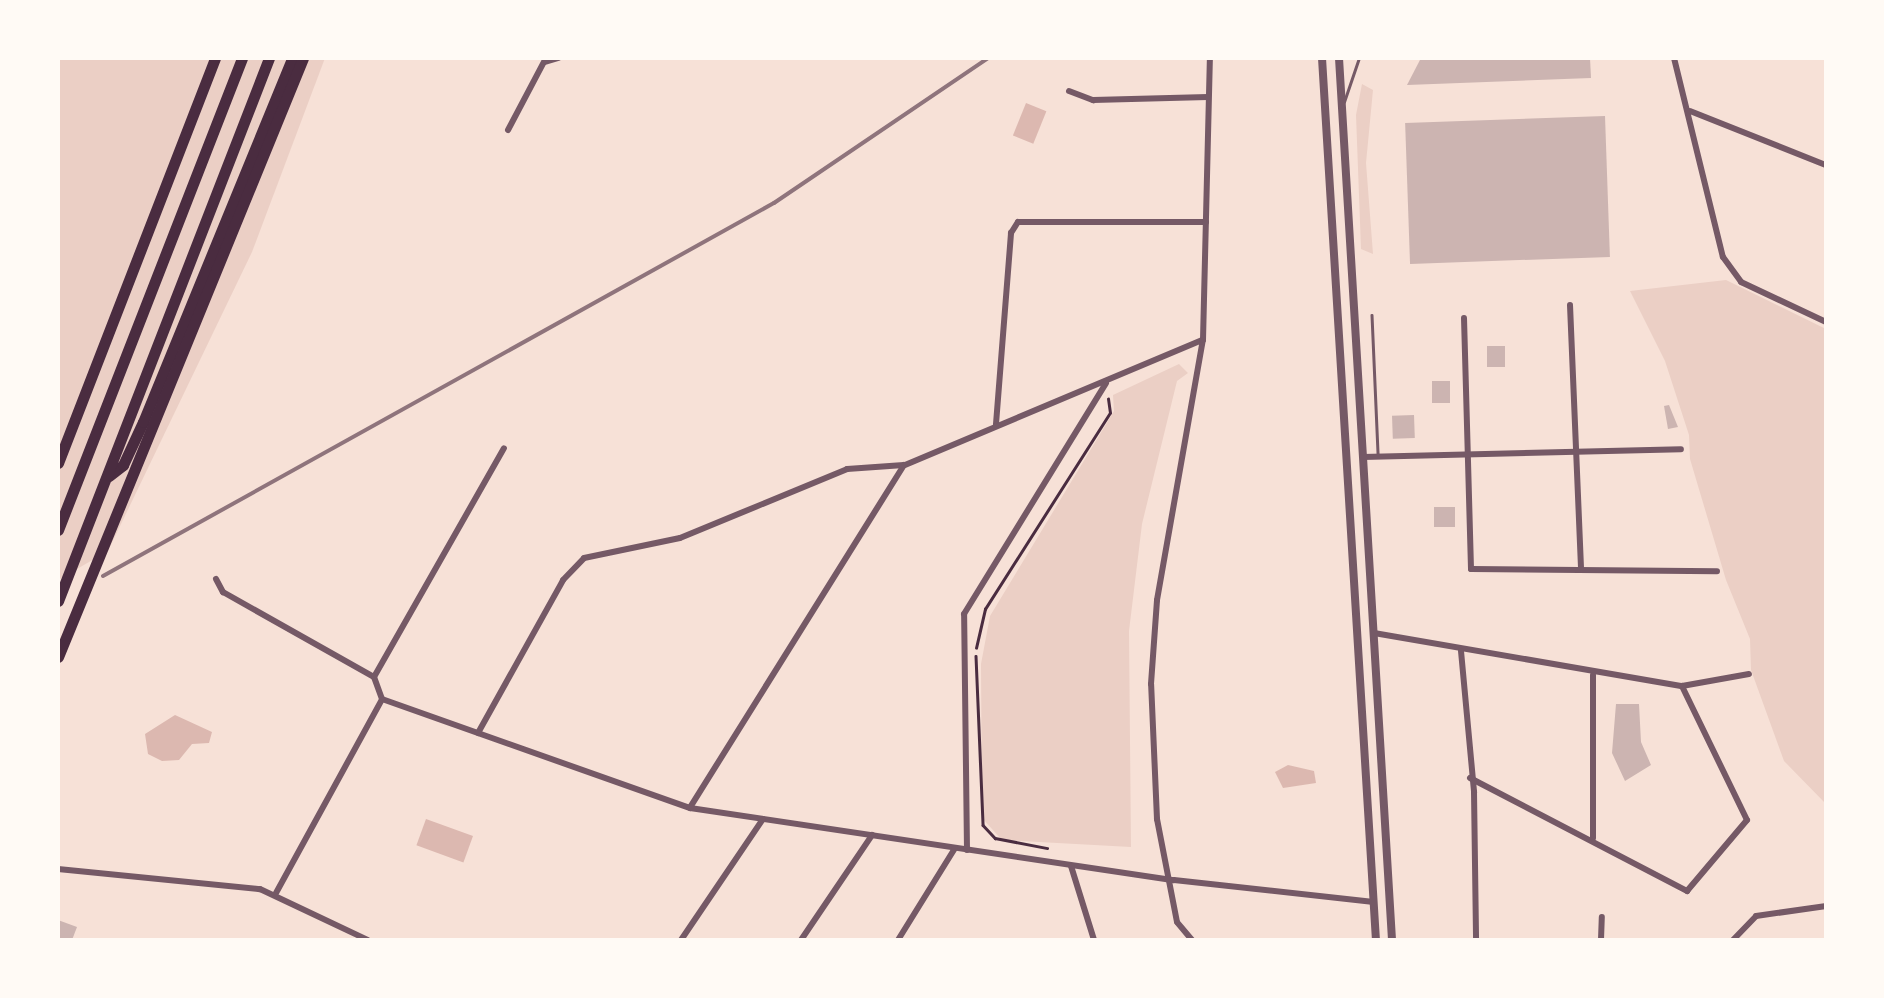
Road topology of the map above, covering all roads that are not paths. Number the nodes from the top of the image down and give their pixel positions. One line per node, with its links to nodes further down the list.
1 (216, 58): 33 (highway)
2 (242, 58): 36 (highway)
3 (269, 58): 35 (highway)
4 (292, 58): 35 (highway)
5 (303, 58): 43 (highway)
6 (558, 58): 12 (street)
7 (1210, 58): 14 (street)
8 (1322, 58): 61 (street)
9 (1340, 58): 16 (street)
10 (1358, 58): 16 (lane)
11 (1674, 58): 15 (street)
12 (545, 60): 17 (street)
13 (1069, 91): 14 (street)
14 (1208, 97): 19 (street)
15 (1689, 111): 18 (street); 23 (street)
16 (1342, 113): 32 (street)
17 (508, 130)
18 (1826, 165)
19 (1206, 222): 24 (street); 26 (street)
20 (1570, 305): 29 (street)
21 (1372, 315): 31 (lane)
22 (1464, 318): 30 (street)
23 (1826, 322)
24 (1203, 340): 25 (street); 59 (street)
25 (1106, 383): 26 (street); 56 (street)
26 (996, 424): 34 (street)
27 (504, 448): 46 (street)
28 (1681, 450): 29 (street)
29 (1576, 452): 30 (street); 37 (street)
30 (1468, 454): 31 (street); 37 (street)
31 (1378, 456): 32 (street)
32 (1362, 457): 41 (street)
33 (58, 464)
34 (904, 465): 49 (street); 51 (street)
35 (106, 479): 40 (highway)
36 (58, 530)
37 (1581, 569): 38 (street)
38 (1717, 571)
39 (216, 579): 46 (street)
40 (58, 601)
41 (1374, 632): 42 (street); 73 (street)
42 (1461, 651): 45 (street); 50 (street)
43 (58, 658)
44 (1750, 674): 47 (street)
45 (1593, 675): 47 (street); 54 (street)
46 (374, 677): 48 (street)
47 (1682, 686): 54 (street)
48 (382, 699): 49 (street); 60 (street)
49 (478, 733): 51 (street)
50 (1470, 778): 54 (street); 74 (street)
51 (690, 808): 52 (street)
52 (763, 819): 53 (street); 67 (street)
53 (872, 835): 55 (street); 68 (street)
54 (1592, 838)
55 (955, 848): 56 (street); 69 (street)
56 (967, 850): 57 (street)
57 (1071, 866): 59 (street); 70 (street)
58 (58, 869): 60 (street)
59 (1170, 878): 61 (street); 71 (street)
60 (276, 894): 64 (street)
61 (1374, 902): 72 (street)
62 (1826, 906): 76 (street)
63 (1602, 917): 75 (street)
64 (346, 931): 65 (street); 66 (street)
65 (343, 940)
66 (368, 940)
67 (681, 940)
68 (801, 940)
69 (898, 940)
70 (1094, 940)
71 (1192, 940)
72 (1376, 940)
73 (1392, 940)
74 (1476, 940)
75 (1601, 940)
76 (1733, 940)

